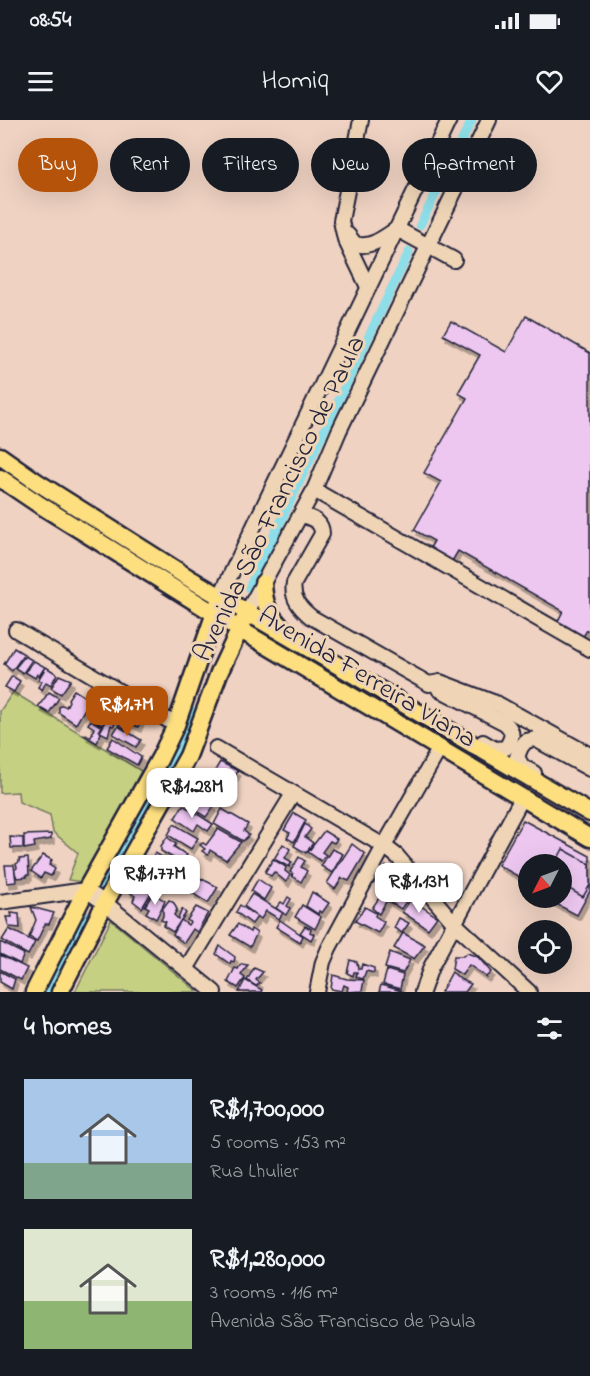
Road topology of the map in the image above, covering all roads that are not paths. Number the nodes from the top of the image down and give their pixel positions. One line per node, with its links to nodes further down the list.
1 (360, 120): 4 (street)
2 (449, 120): 5 (street, Avenida São Francisco de Paula)
3 (489, 120): 6 (street, Avenida São Francisco de Paula)
4 (342, 213): 5 (street); 8 (street)
5 (401, 231): 6 (street); 8 (street, Avenida São Francisco de Paula)
6 (427, 244): 7 (street); 11 (street, Avenida São Francisco de Paula)
7 (454, 260)
8 (368, 287): 14 (street, Avenida São Francisco de Paula)
9 (0, 456): 14 (main road, Avenida Ferreira Viana)
10 (0, 478): 16 (main road, Avenida Ferreira Viana)
11 (315, 490): 12 (street, Avenida São Francisco de Paula); 20 (street)
12 (302, 515): 13 (street, Avenida São Francisco de Paula); 23 (street)
13 (263, 583): 15 (street, Avenida São Francisco de Paula); 19 (main road)
14 (220, 597): 15 (main road, Avenida Ferreira Viana); 16 (main road, Avenida São Francisco de Paula)
15 (247, 612): 17 (main road, Avenida São Francisco de Paula); 19 (main road, Avenida Ferreira Viana)
16 (214, 614): 17 (main road, Avenida Ferreira Viana); 21 (main road, Avenida São Francisco de Paula)
17 (239, 629): 22 (main road, Avenida São Francisco de Paula); 27 (main road, Avenida Ferreira Viana)
18 (16, 630): 25 (street)
19 (289, 636): 24 (main road, Avenida Ferreira Viana)
20 (590, 649)
21 (197, 664): 22 (main road); 25 (main road, Avenida São Francisco de Paula)
22 (219, 675): 38 (main road, Avenida São Francisco de Paula)
23 (429, 684): 24 (street); 28 (street)
24 (438, 724): 33 (main road, Avenida Ferreira Viana)
25 (176, 725): 36 (main road, Avenida São Francisco de Paula)
26 (216, 748): 30 (street)
27 (440, 748): 31 (main road, Avenida Ferreira Viana); 35 (street)
28 (590, 755)
29 (590, 769): 32 (street)
30 (293, 794): 35 (street); 40 (street)
31 (522, 798): 34 (main road, Avenida Ferreira Viana); 39 (street)
32 (590, 806)
33 (590, 813)
34 (590, 838)
35 (384, 846): 39 (street); 44 (street)
36 (86, 890): 37 (street); 38 (street); 41 (main road, Avenida São Francisco de Paula)
37 (0, 902)
38 (105, 903): 40 (street); 42 (main road, Avenida São Francisco de Paula)
39 (455, 924): 45 (street); 46 (street)
40 (186, 969): 43 (street)
41 (33, 992)
42 (60, 992)
43 (214, 992)
44 (317, 992)
45 (422, 992)
46 (529, 992)

